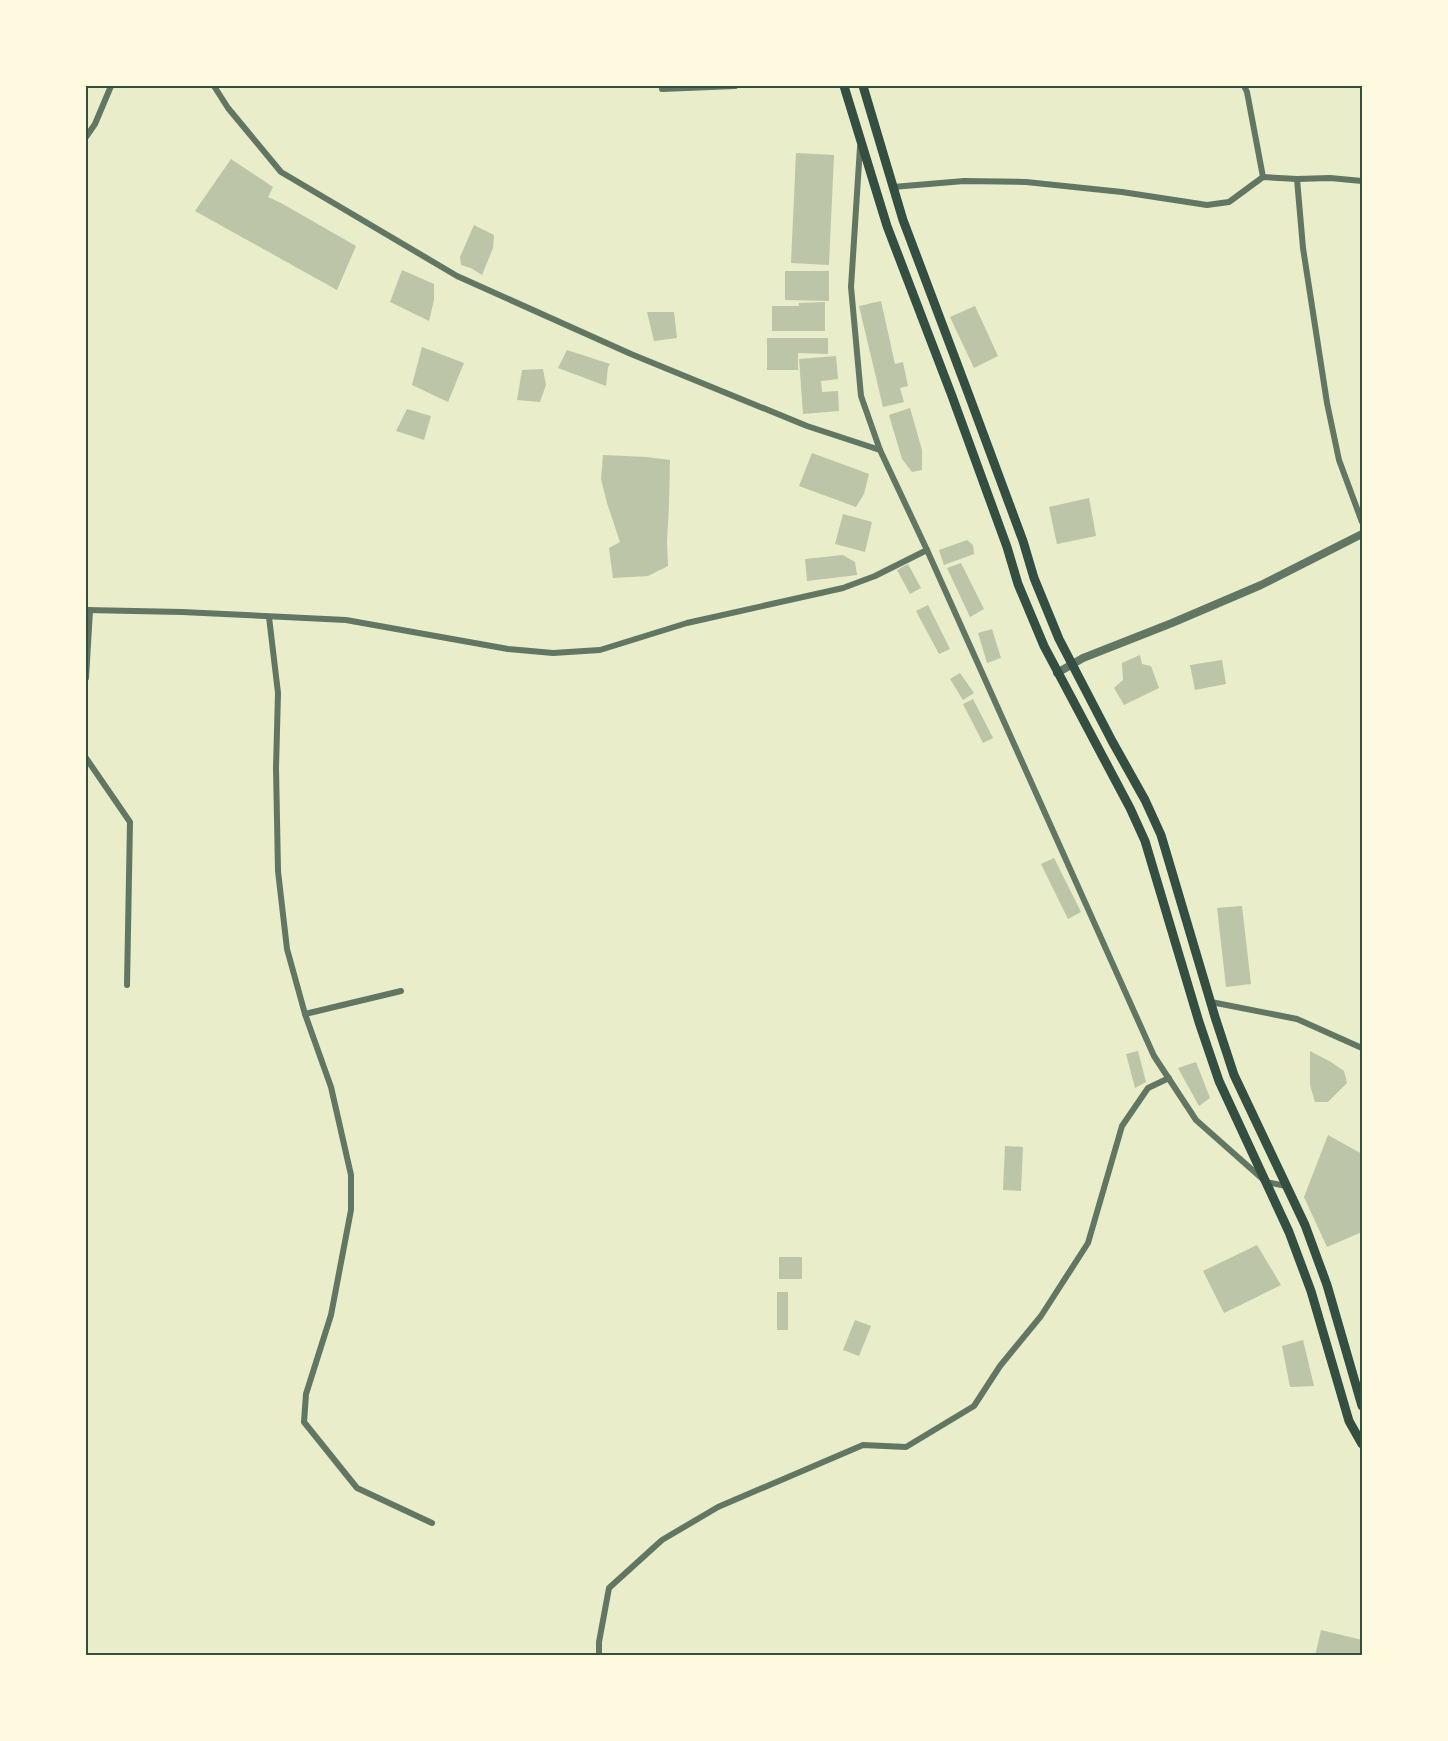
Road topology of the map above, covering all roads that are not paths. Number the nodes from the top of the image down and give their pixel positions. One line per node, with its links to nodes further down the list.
1 (111, 86): 10 (street)
2 (214, 86): 16 (street)
3 (735, 86): 7 (street)
4 (844, 86): 9 (main road)
5 (863, 86): 8 (main road)
6 (1244, 86): 12 (street)
7 (662, 89)
8 (870, 113): 9 (main road); 15 (main road)
9 (854, 118): 11 (main road)
10 (86, 137)
11 (861, 141): 16 (street); 23 (main road)
12 (1263, 177): 13 (street); 15 (street)
13 (1297, 179): 14 (street); 17 (street)
14 (1362, 181)
15 (893, 188): 22 (main road)
16 (880, 450): 19 (street)
17 (1362, 522)
18 (1362, 534): 22 (street)
19 (927, 550): 21 (street); 33 (street)
20 (88, 610): 21 (street); 24 (street)
21 (269, 617): 31 (street)
22 (1072, 665): 23 (street); 25 (main road)
23 (1057, 673): 26 (main road)
24 (86, 678)
25 (1112, 741): 26 (main road); 30 (main road)
26 (1097, 749): 34 (main road)
27 (86, 758): 28 (street)
28 (127, 985)
29 (400, 991): 31 (street)
30 (1211, 1002): 32 (street); 35 (main road)
31 (305, 1014): 39 (street)
32 (1362, 1048)
33 (1169, 1078): 34 (street); 40 (street)
34 (1266, 1182): 35 (street); 38 (main road)
35 (1286, 1186): 36 (main road)
36 (1359, 1378): 37 (main road)
37 (1362, 1406)
38 (1362, 1444)
39 (432, 1523)
40 (600, 1656)

